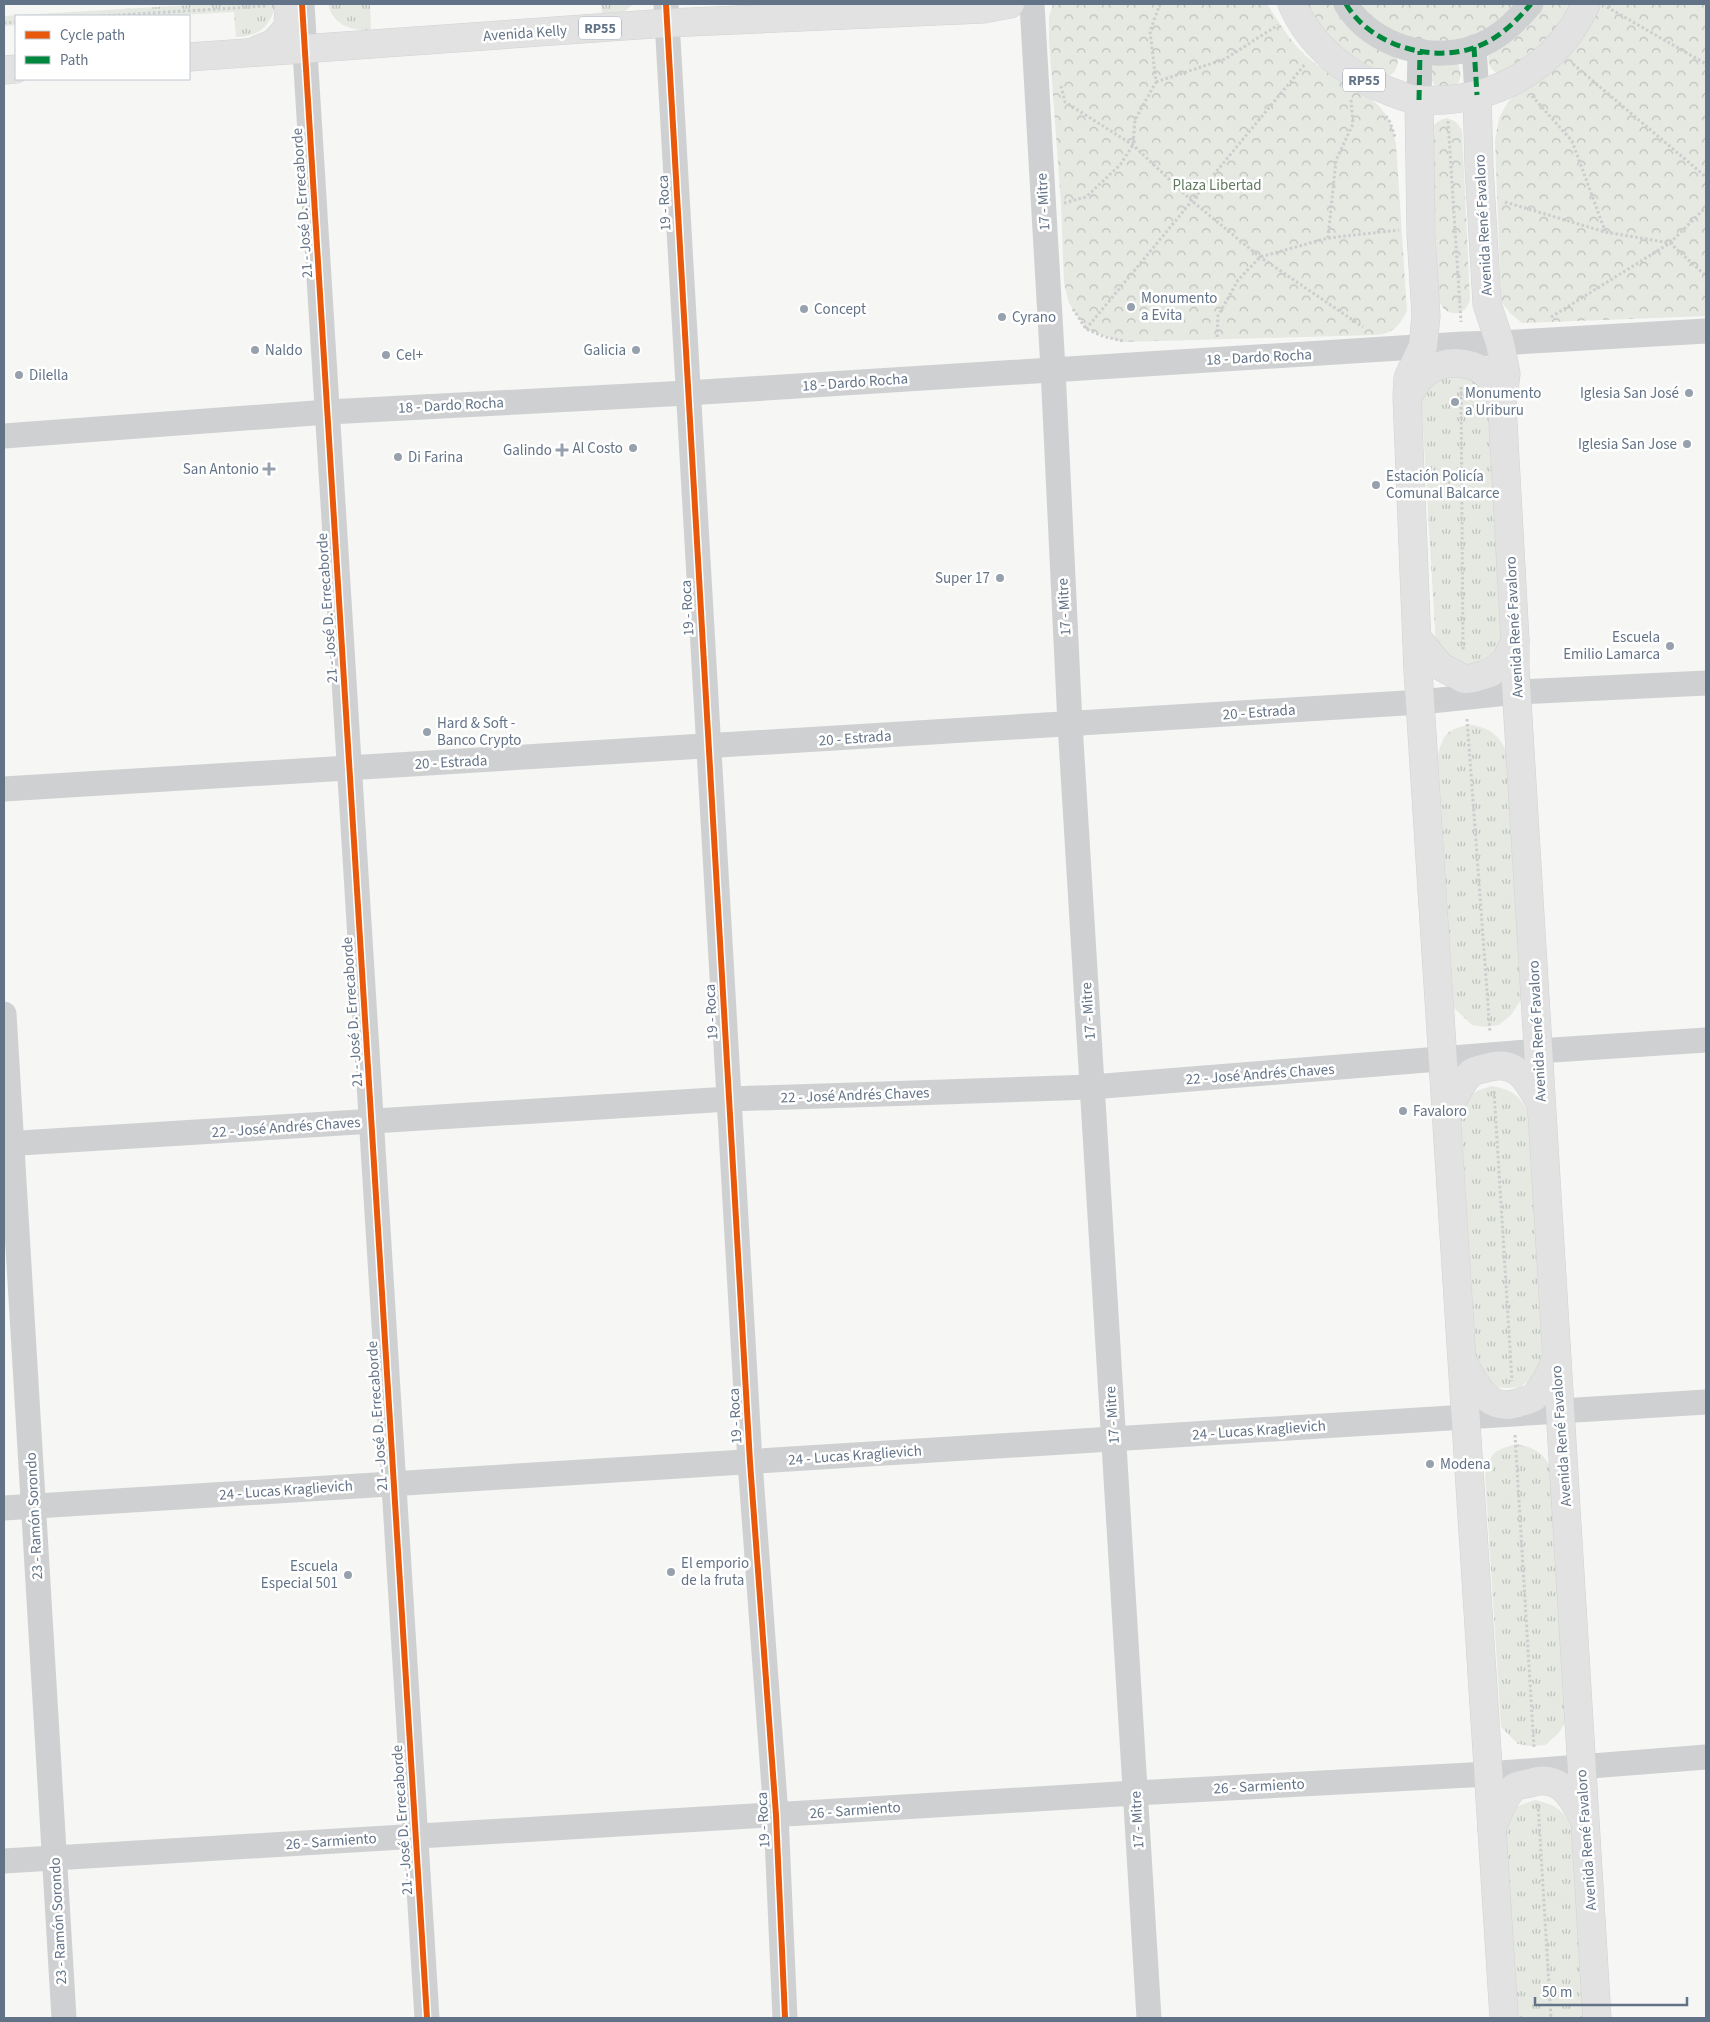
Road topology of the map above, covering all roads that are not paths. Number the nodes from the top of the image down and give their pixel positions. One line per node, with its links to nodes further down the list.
1 (289, 4): 14 (main road)
2 (302, 4): 12 (street, 21 - José D. Errecaborde)
3 (1010, 4): 8 (main road, Avenida Kelly / RP55)
4 (1032, 4): 22 (street, 17 - Mitre)
5 (1346, 4): 13 (street)
6 (1531, 4): 11 (street)
7 (1586, 4): 16 (main road, RP55)
8 (988, 6): 9 (main road, Avenida Kelly / RP55)
9 (671, 10): 12 (main road, Avenida Kelly / RP55); 23 (street, 19 - Roca)
10 (1283, 15): 17 (main road, RP55)
11 (1474, 47): 13 (street); 16 (street, Avenida René Favaloro)
12 (305, 48): 14 (main road, Avenida Kelly / RP55); 26 (street, 21 - José D. Errecaborde)
13 (1420, 51): 17 (street)
14 (251, 52): 15 (main road, Avenida Kelly / RP55)
15 (190, 57)
16 (1477, 95): 17 (main road, RP55); 19 (main road, Avenida René Favaloro)
17 (1419, 100): 20 (main road)
18 (1706, 331): 19 (street, 18 - Dardo Rocha)
19 (1500, 343): 21 (street, 18 - Dardo Rocha); 25 (main road, Avenida René Favaloro)
20 (1423, 346): 21 (street, 18 - Dardo Rocha); 22 (street, 18 - Dardo Rocha); 24 (main road)
21 (1460, 353): 24 (main road); 25 (main road)
22 (1053, 369): 23 (street, 18 - Dardo Rocha); 34 (street, 17 - Mitre)
23 (688, 393): 26 (street, 18 - Dardo Rocha); 35 (street, 19 - Roca)
24 (1407, 397): 28 (main road)
25 (1502, 404): 29 (main road, Avenida René Favaloro)
26 (328, 412): 27 (street, 18 - Dardo Rocha); 36 (street, 21 - José D. Errecaborde)
27 (4, 436)
28 (1418, 639): 31 (main road); 33 (main road)
29 (1516, 640): 31 (main road); 32 (main road, Avenida René Favaloro)
30 (1706, 682): 32 (street, 20 - Estrada)
31 (1464, 689): 32 (street, 20 - Estrada); 33 (street, 20 - Estrada)
32 (1517, 692): 40 (main road, Avenida René Favaloro)
33 (1421, 702): 34 (street, 20 - Estrada); 41 (main road)
34 (1070, 724): 35 (street, 20 - Estrada); 43 (street, 17 - Mitre)
35 (708, 747): 36 (street, 20 - Estrada); 44 (street, 19 - Roca)
36 (350, 768): 37 (street, 20 - Estrada); 47 (street, 21 - José D. Errecaborde)
37 (4, 789)
38 (4, 1014): 48 (street, 23 - Ramón Sorondo)
39 (1706, 1040): 40 (street, 22 - José Andrés Chaves)
40 (1538, 1052): 42 (street, 22 - José Andrés Chaves); 45 (main road, Avenida René Favaloro)
41 (1443, 1060): 42 (street, 22 - José Andrés Chaves); 43 (street, 22 - José Andrés Chaves); 46 (main road)
42 (1493, 1060): 45 (main road); 46 (main road)
43 (1092, 1087): 44 (street, 22 - José Andrés Chaves); 55 (street, 17 - Mitre)
44 (729, 1100): 47 (street, 22 - José Andrés Chaves); 56 (street, 19 - Roca)
45 (1541, 1104): 49 (main road, Avenida René Favaloro)
46 (1446, 1112): 50 (main road)
47 (371, 1122): 48 (street, 22 - José Andrés Chaves); 57 (street, 21 - José D. Errecaborde)
48 (8, 1144): 58 (street, 23 - Ramón Sorondo)
49 (1556, 1359): 52 (main road); 53 (main road, Avenida René Favaloro)
50 (1462, 1361): 52 (main road); 54 (main road)
51 (1706, 1402): 53 (street, 24 - Lucas Kraglievich)
52 (1514, 1409): 53 (street, 24 - Lucas Kraglievich); 54 (street, 24 - Lucas Kraglievich)
53 (1560, 1411): 61 (main road, Avenida René Favaloro)
54 (1466, 1417): 55 (street, 24 - Lucas Kraglievich); 62 (main road)
55 (1114, 1439): 56 (street, 24 - Lucas Kraglievich); 64 (street, 17 - Mitre)
56 (750, 1462): 57 (street, 24 - Lucas Kraglievich); 65 (street, 19 - Roca)
57 (394, 1484): 58 (street, 24 - Lucas Kraglievich); 68 (street, 21 - José D. Errecaborde)
58 (34, 1506): 59 (street, 24 - Lucas Kraglievich); 69 (street, 23 - Ramón Sorondo)
59 (4, 1508)
60 (1706, 1757): 61 (street, 26 - Sarmiento)
61 (1582, 1766): 63 (street, 26 - Sarmiento); 66 (main road, Avenida René Favaloro)
62 (1488, 1774): 63 (street, 26 - Sarmiento); 64 (street, 26 - Sarmiento); 67 (main road)
63 (1536, 1775): 66 (main road); 67 (main road)
64 (1136, 1793): 65 (street, 26 - Sarmiento); 74 (street, 17 - Mitre)
65 (776, 1815): 68 (street, 26 - Sarmiento); 73 (street, 19 - Roca)
66 (1585, 1821): 76 (main road, Avenida René Favaloro)
67 (1492, 1830): 75 (main road)
68 (415, 1836): 69 (street, 26 - Sarmiento); 72 (street, 21 - José D. Errecaborde)
69 (55, 1858): 70 (street, 26 - Sarmiento); 71 (street, 23 - Ramón Sorondo)
70 (4, 1861)
71 (64, 2018)
72 (427, 2018)
73 (785, 2018)
74 (1149, 2018)
75 (1504, 2018)
76 (1597, 2018)

